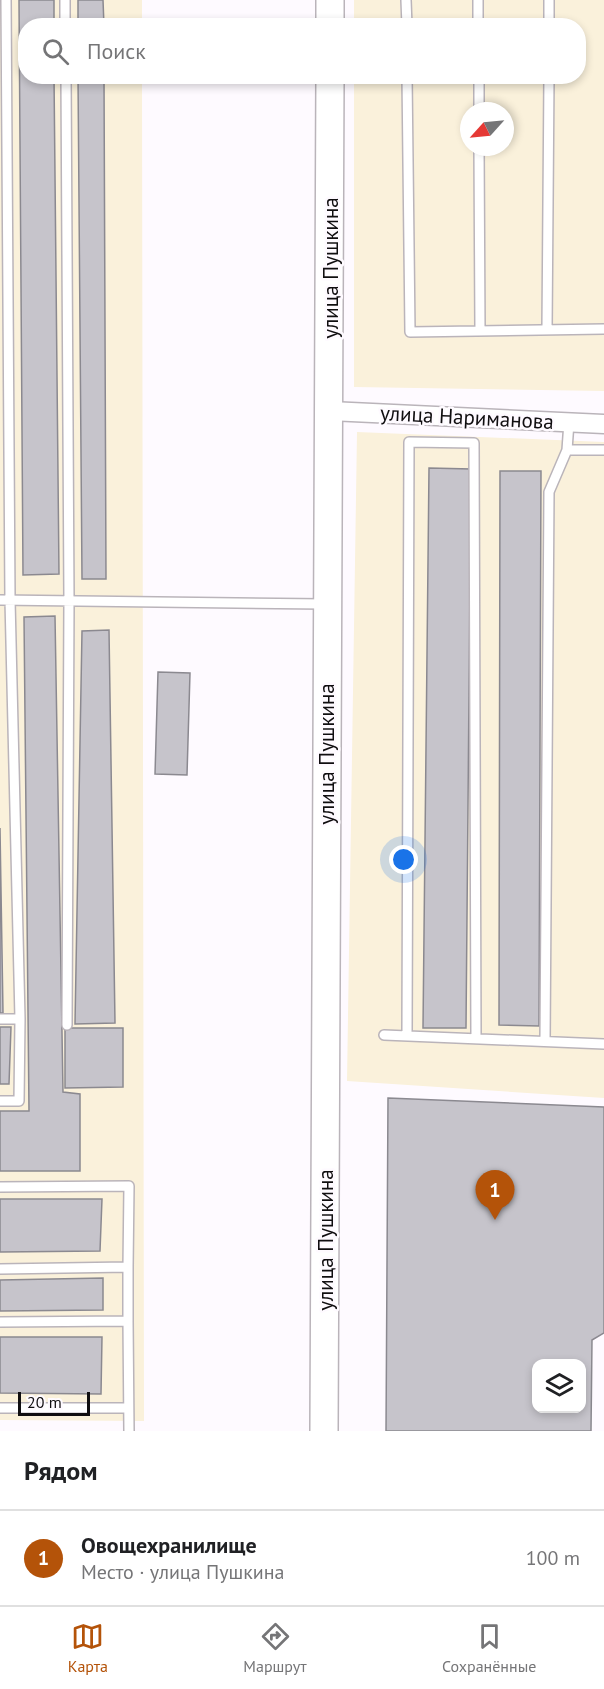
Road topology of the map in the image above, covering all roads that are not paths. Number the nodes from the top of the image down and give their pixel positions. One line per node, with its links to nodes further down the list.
1 (6, 0): 27 (lane)
2 (65, 0): 7 (lane)
3 (330, 0): 8 (main road)
4 (406, 0): 9 (lane)
5 (478, 0): 10 (lane)
6 (549, 0): 11 (lane)
7 (65, 18)
8 (330, 18)
9 (407, 18)
10 (478, 18)
11 (549, 18)
12 (66, 84): 28 (lane)
13 (330, 84): 22 (main road, улица Пушкина)
14 (407, 84): 21 (lane)
15 (478, 84): 17 (lane)
16 (549, 84): 20 (lane)
17 (479, 102)
18 (479, 156): 21 (lane)
19 (604, 329): 20 (lane)
20 (547, 330): 21 (lane)
21 (480, 331)
22 (330, 411): 23 (street, улица Нариманова); 29 (main road, улица Пушкина)
23 (569, 422): 24 (street, улица Нариманова); 25 (lane)
24 (604, 424)
25 (567, 450): 26 (lane); 36 (lane)
26 (604, 450)
27 (5, 600): 28 (lane); 31 (lane)
28 (69, 601): 29 (lane); 32 (lane)
29 (326, 604): 47 (main road, улица Пушкина)
30 (0, 1019): 31 (lane)
31 (20, 1019): 38 (lane)
32 (67, 1025)
33 (384, 1035): 34 (lane)
34 (407, 1036): 35 (lane); 35 (lane)
35 (476, 1039): 36 (lane)
36 (545, 1041): 37 (lane)
37 (604, 1044)
38 (0, 1101)
39 (0, 1186): 40 (lane)
40 (128, 1267): 41 (lane); 42 (lane)
41 (0, 1269)
42 (128, 1321): 43 (lane); 45 (lane)
43 (0, 1322)
44 (0, 1408): 45 (lane)
45 (129, 1408): 46 (lane)
46 (129, 1431)
47 (324, 1431)

